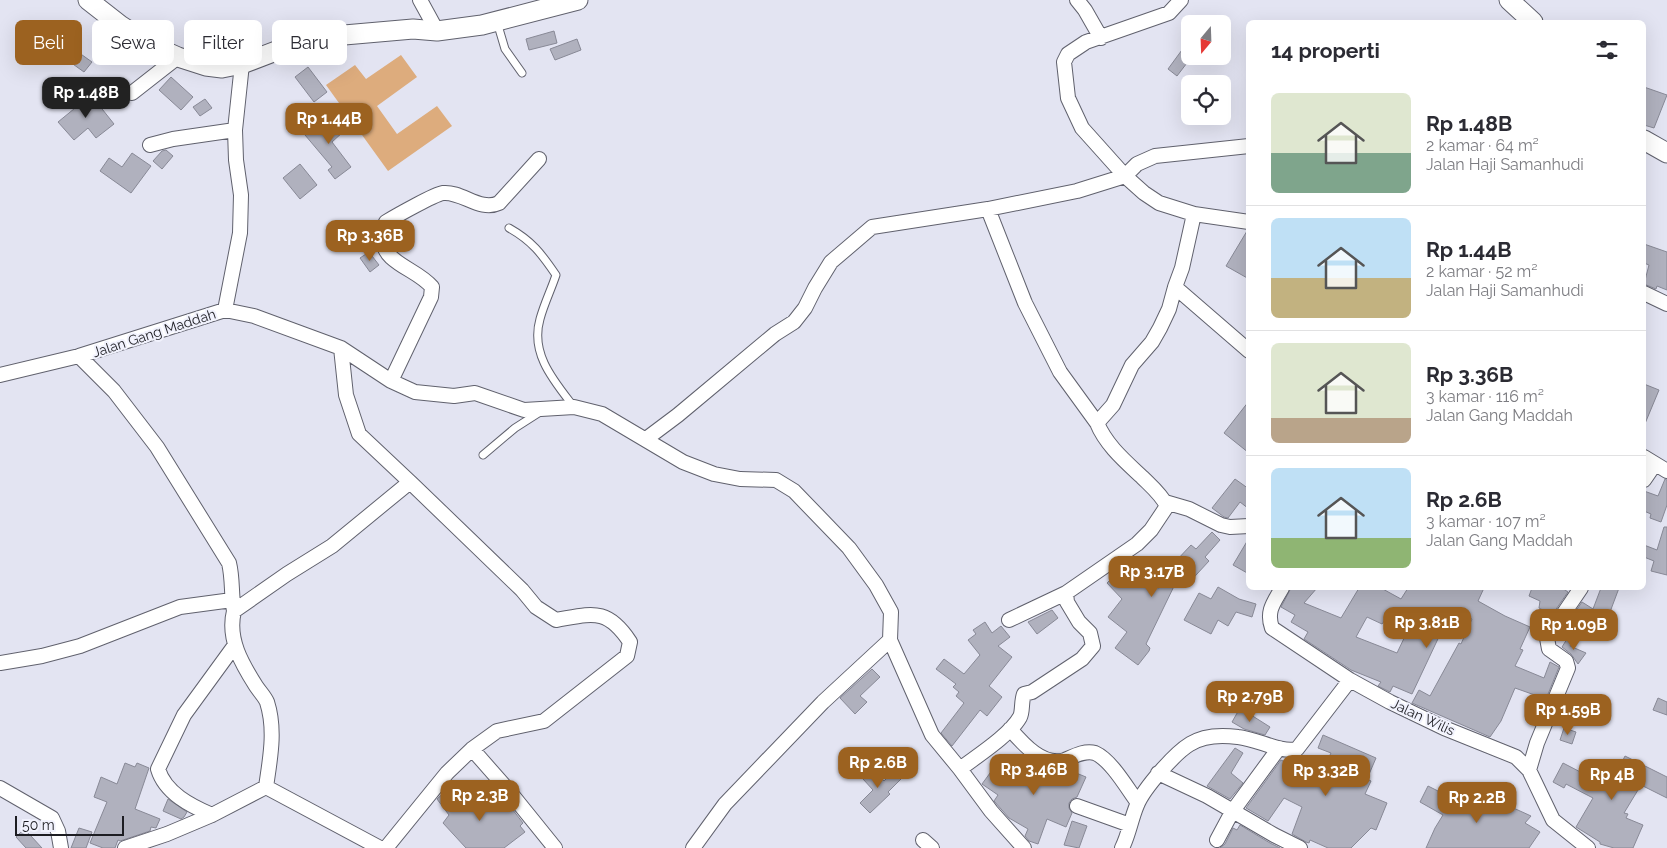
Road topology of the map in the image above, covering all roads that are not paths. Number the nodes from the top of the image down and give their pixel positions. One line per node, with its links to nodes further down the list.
1 (88, 0): 12 (street)
2 (420, 0): 9 (street)
3 (578, 0): 8 (street)
4 (1077, 0): 10 (street)
5 (1181, 0): 10 (street)
6 (1509, 0): 7 (street)
7 (1531, 20)
8 (497, 21): 9 (street); 17 (lane)
9 (437, 31): 11 (street)
10 (1101, 38): 25 (street)
11 (262, 56)
12 (178, 57): 13 (street); 18 (street)
13 (184, 59)
14 (203, 65): 15 (street)
15 (237, 65)
16 (242, 65): 19 (street)
17 (522, 73)
18 (132, 93)
19 (235, 130): 21 (street); 33 (street)
20 (1646, 141): 23 (street)
21 (150, 145)
22 (1246, 146): 25 (street)
23 (1667, 153)
24 (539, 159): 38 (street)
25 (1125, 176): 26 (street); 27 (street)
26 (988, 209): 41 (street); 42 (street)
27 (1194, 214): 28 (street); 30 (street)
28 (1246, 222)
29 (509, 228): 39 (lane)
30 (1175, 288): 35 (street); 41 (street)
31 (1646, 293): 32 (street)
32 (1667, 304)
33 (225, 310): 34 (street, Jalan Gang Maddah); 36 (street, Jalan Gang Maddah)
34 (341, 348): 38 (street, Jalan Gang Maddah); 46 (street)
35 (1246, 348)
36 (79, 356): 37 (street, Jalan Gang Maddah); 52 (street)
37 (0, 375)
38 (391, 381): 40 (street, Jalan Gang Maddah)
39 (574, 407): 40 (street, Jalan Gang Maddah); 42 (street, Jalan Gang Maddah)
40 (543, 410): 43 (lane)
41 (1097, 423): 47 (street)
42 (646, 439): 54 (street, Jalan Gang Maddah)
43 (483, 455)
44 (1655, 464): 45 (street)
45 (1646, 477)
46 (410, 482): 52 (street); 60 (street)
47 (1165, 502): 48 (street); 51 (street)
48 (1246, 526)
49 (1281, 590): 57 (street, Jalan Wilis)
50 (1580, 590): 62 (street)
51 (1066, 593): 53 (street); 58 (street)
52 (233, 605): 55 (street); 56 (street)
53 (1009, 620)
54 (890, 640): 61 (street, Jalan Gang Maddah); 77 (street)
55 (235, 645): 64 (street); 69 (street)
56 (0, 663)
57 (1350, 680): 59 (street); 62 (street, Jalan Wilis)
58 (1010, 729): 61 (street); 66 (street)
59 (1279, 748): 63 (street); 68 (street)
60 (472, 749): 75 (street); 76 (street)
61 (960, 769): 78 (street, Jalan Gang Maddah)
62 (1529, 770): 81 (street, Jalan Wilis)
63 (1158, 773): 66 (street); 68 (street)
64 (266, 787): 69 (street); 74 (street)
65 (0, 788): 72 (street)
66 (1138, 802): 70 (street)
67 (1077, 806): 70 (street)
68 (1232, 812): 71 (street); 80 (street)
69 (212, 815): 73 (street)
70 (1130, 825): 79 (street)
71 (1218, 840)
72 (61, 848)
73 (125, 848)
74 (380, 848)
75 (386, 848)
76 (554, 848)
77 (693, 848)
78 (1024, 848)
79 (1122, 848)
80 (1300, 848)
81 (1588, 848)

